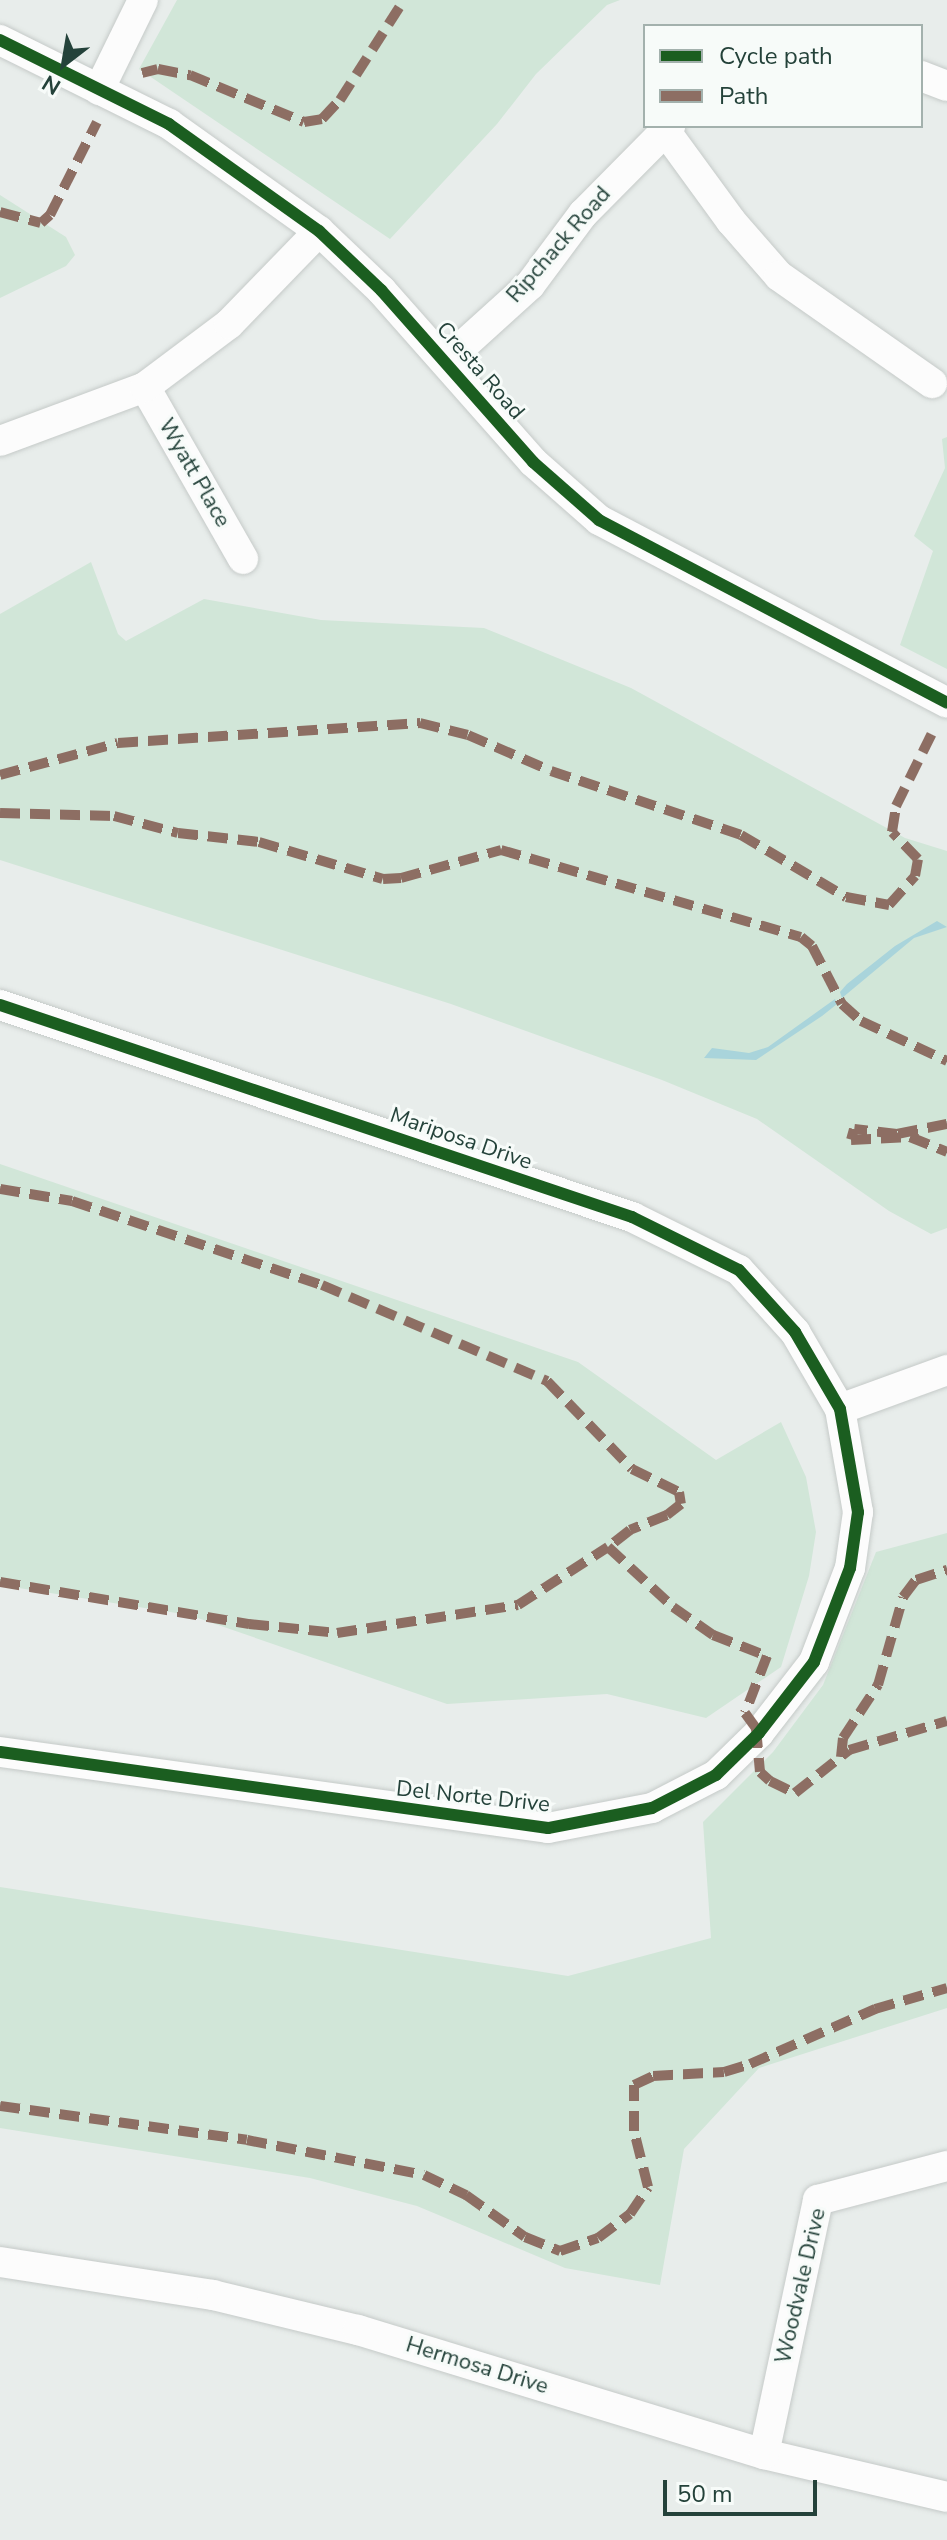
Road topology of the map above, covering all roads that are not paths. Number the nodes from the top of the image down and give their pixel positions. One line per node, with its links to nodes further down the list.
1 (143, 0): 5 (street)
2 (0, 40): 5 (street, Cresta Road)
3 (923, 77): 4 (street)
4 (947, 86)
5 (99, 90): 7 (street, Cresta Road)
6 (667, 128): 8 (street, Ripchack Road); 9 (street)
7 (319, 231): 8 (street, Cresta Road); 10 (street)
8 (446, 361): 13 (street, Cresta Road)
9 (932, 383)
10 (145, 387): 11 (street); 12 (street, Wyatt Place)
11 (0, 441)
12 (243, 559)
13 (947, 703)
14 (0, 1005): 16 (street, Mariposa Drive)
15 (947, 1370): 16 (street)
16 (840, 1409): 17 (street, Del Norte Drive)
17 (0, 1752)
18 (947, 2166): 20 (street, Woodvale Drive)
19 (0, 2262): 20 (street, Hermosa Drive)
20 (764, 2454): 21 (street, Hermosa Drive)
21 (947, 2497)

